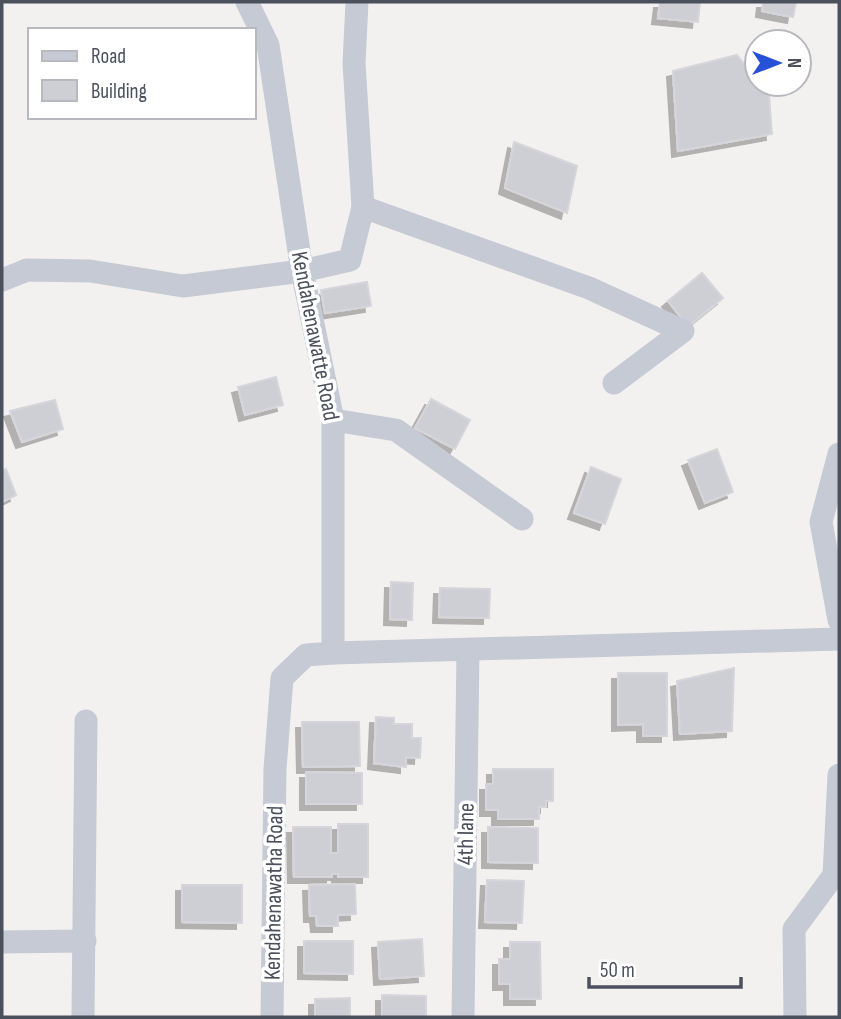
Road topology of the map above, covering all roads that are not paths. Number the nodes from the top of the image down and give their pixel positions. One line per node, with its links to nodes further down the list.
1 (247, 2): 4 (street, Kendahenawatte Road)
2 (357, 2): 3 (street)
3 (363, 206): 4 (street); 6 (street)
4 (302, 271): 5 (street); 7 (street, Kendahenawatte Road)
5 (2, 280)
6 (614, 383)
7 (333, 420): 9 (street); 13 (street, Kendahenawatte Road)
8 (839, 454): 10 (street)
9 (522, 519)
10 (839, 620)
11 (839, 639): 12 (street)
12 (468, 650): 13 (street); 20 (street, 4th lane)
13 (333, 653): 19 (street, Kendahenawatha Road)
14 (86, 721): 16 (street)
15 (839, 775): 21 (street)
16 (85, 941): 17 (street); 18 (street)
17 (2, 942)
18 (83, 1017)
19 (272, 1017)
20 (463, 1017)
21 (795, 1017)

